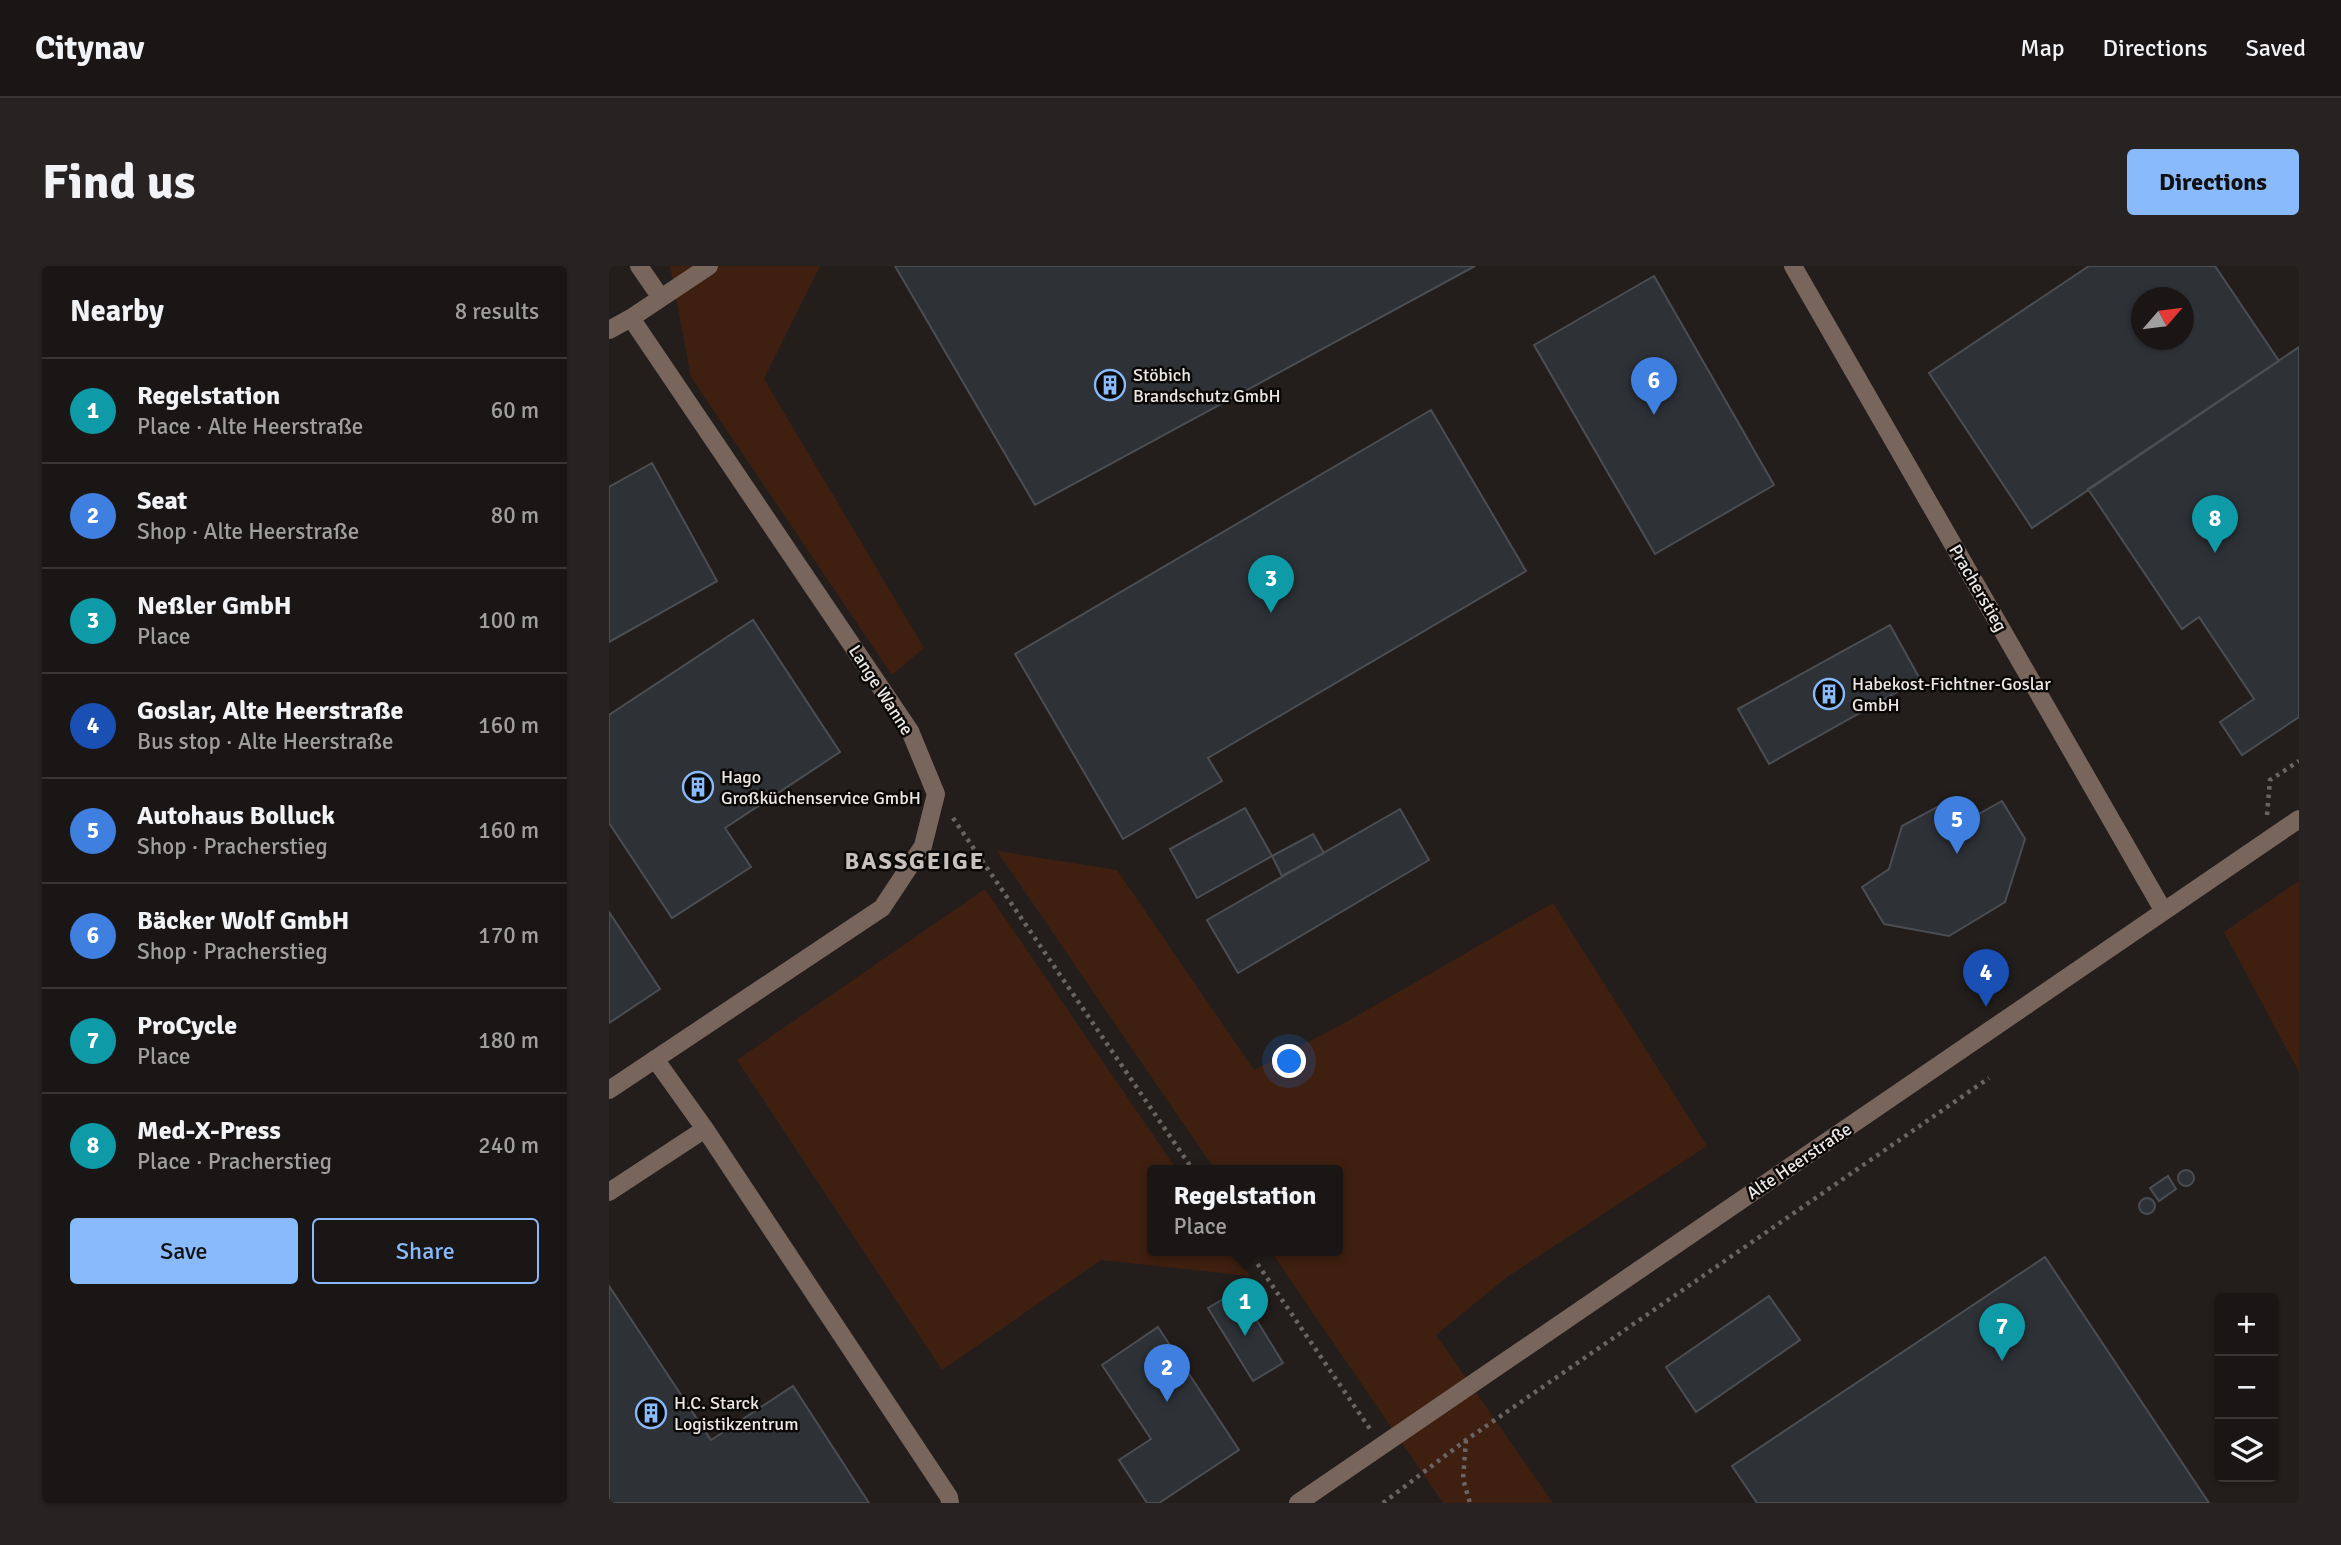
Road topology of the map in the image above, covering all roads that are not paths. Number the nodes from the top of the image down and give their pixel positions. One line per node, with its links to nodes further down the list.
1 (639, 266): 4 (street)
2 (709, 266): 4 (street)
3 (1793, 266): 8 (street, Pracherstieg)
4 (661, 298): 5 (street)
5 (631, 318): 6 (street); 9 (street, Lange Wanne)
6 (609, 330)
7 (2299, 819): 8 (street, Alte Heerstraße)
8 (2163, 910): 14 (street, Alte Heerstraße)
9 (655, 1059): 10 (street); 11 (street)
10 (609, 1090)
11 (705, 1129): 12 (street); 13 (street)
12 (609, 1192)
13 (950, 1503)
14 (1298, 1503)

